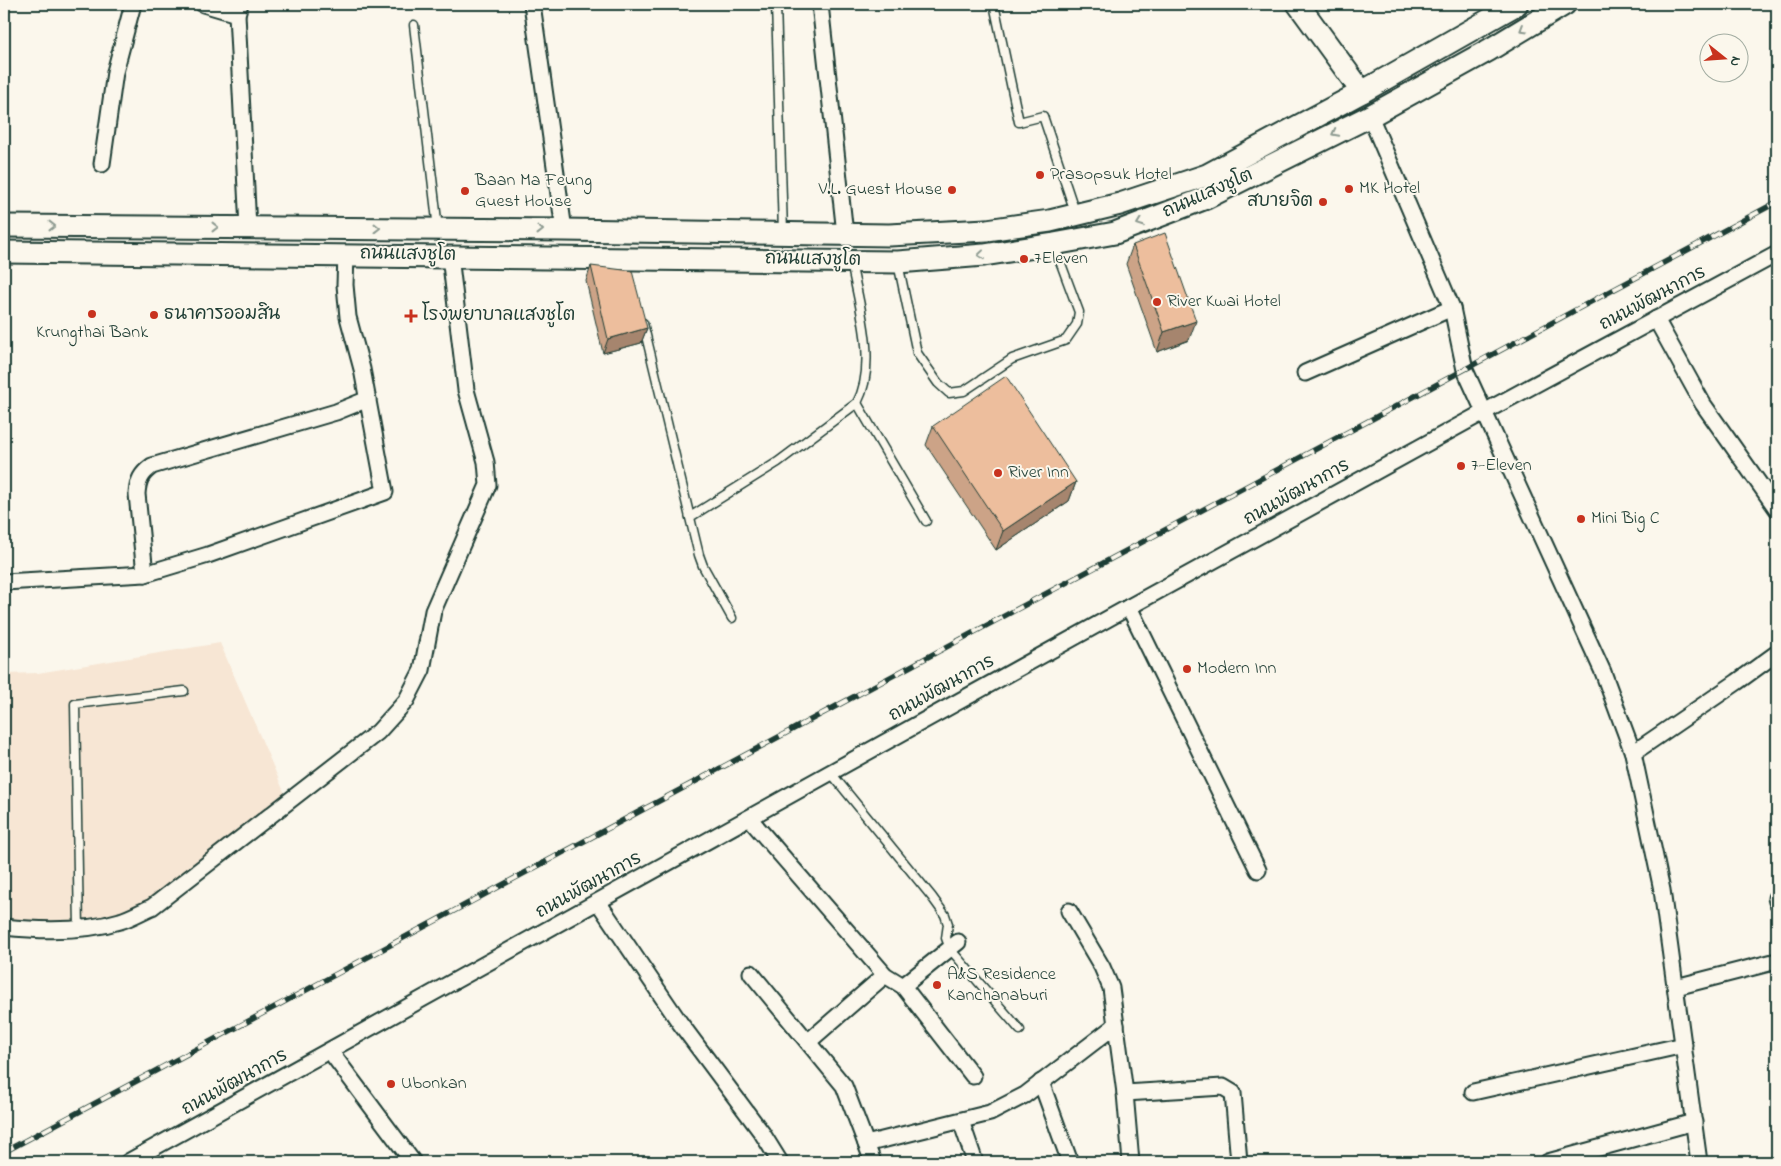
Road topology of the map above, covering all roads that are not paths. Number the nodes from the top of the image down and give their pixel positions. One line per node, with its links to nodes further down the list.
1 (133, 4): 14 (street)
2 (203, 4): 10 (street)
3 (532, 4): 20 (street)
4 (776, 4): 21 (lane)
5 (820, 4): 22 (street)
6 (994, 4): 15 (lane)
7 (1298, 4): 12 (main road)
8 (1517, 4): 12 (main road, ถนนแสงชูโต)
9 (1565, 4): 13 (main road, ถนนแสงชูโต, one-way to 13)
10 (239, 9): 18 (street)
11 (414, 25): 19 (lane)
12 (1362, 92): 15 (main road, ถนนแสงชูโต)
13 (1370, 116): 23 (main road, ถนนแสงชูโต, one-way to 23); 30 (street)
14 (102, 164)
15 (1076, 215): 16 (main road, ถนนแสงชูโต)
16 (1050, 221): 22 (main road, ถนนแสงชูโต); 23 (main road)
17 (4, 226): 18 (main road, ถนนแสงชูโต, one-way to 18)
18 (248, 228): 19 (main road, ถนนแสงชูโต, one-way to 19)
19 (438, 229): 20 (main road, ถนนแสงชูโต, one-way to 20)
20 (564, 230): 21 (main road, ถนนแสงชูโต)
21 (783, 233): 22 (main road, ถนนแสงชูโต)
22 (845, 234)
23 (1054, 244): 29 (main road, ถนนแสงชูโต, one-way to 29); 29 (lane)
24 (4, 252): 25 (main road, ถนนแสงชูโต)
25 (346, 254): 27 (main road, ถนนแสงชูโต); 34 (street)
26 (1777, 254): 32 (street, ถนนพัฒนาการ)
27 (450, 256): 28 (main road, ถนนแสงชูโต); 53 (street)
28 (851, 260): 29 (main road, ถนนแสงชูโต); 35 (lane)
29 (898, 262)
30 (1452, 308): 33 (street); 36 (street)
31 (641, 315): 38 (lane)
32 (1656, 319): 36 (street, ถนนพัฒนาการ); 37 (street)
33 (1305, 373)
34 (368, 399): 40 (street); 40 (street)
35 (857, 403): 38 (lane); 39 (lane)
36 (1484, 412): 42 (street, ถนนพัฒนาการ); 46 (street)
37 (1777, 509)
38 (690, 516): 43 (lane)
39 (926, 522)
40 (144, 574): 41 (street)
41 (4, 582)
42 (1129, 607): 47 (street, ถนนพัฒนาการ); 49 (street)
43 (732, 618)
44 (1777, 653): 46 (street)
45 (184, 691): 53 (lane)
46 (1633, 753): 59 (street)
47 (831, 773): 48 (street, ถนนพัฒนาการ); 54 (lane)
48 (749, 818): 50 (street, ถนนพัฒนาการ); 57 (street)
49 (1258, 870)
50 (598, 902): 64 (street, ถนนพัฒนาการ); 74 (street)
51 (1069, 911): 60 (street)
52 (4, 927): 53 (street)
53 (79, 928)
54 (954, 946): 58 (street); 61 (lane)
55 (1777, 961): 59 (street)
56 (752, 973): 62 (street)
57 (885, 975): 58 (street); 62 (street)
58 (902, 986): 65 (street)
59 (1676, 986): 63 (street)
60 (1116, 1025): 66 (street); 68 (street)
61 (1020, 1030)
62 (808, 1042): 71 (street)
63 (1684, 1045): 67 (street); 70 (street)
64 (330, 1051): 72 (street, ถนนพัฒนาการ); 73 (street)
65 (973, 1076)
66 (1041, 1082): 69 (street); 77 (street)
67 (1473, 1092)
68 (1125, 1093): 78 (street); 79 (street)
69 (961, 1121): 71 (street); 76 (street)
70 (1694, 1122): 80 (street); 81 (street)
71 (866, 1144): 75 (street)
72 (128, 1162)
73 (413, 1162)
74 (780, 1162)
75 (873, 1162)
76 (975, 1162)
77 (1070, 1162)
78 (1131, 1162)
79 (1239, 1162)
80 (1548, 1162)
81 (1699, 1162)

